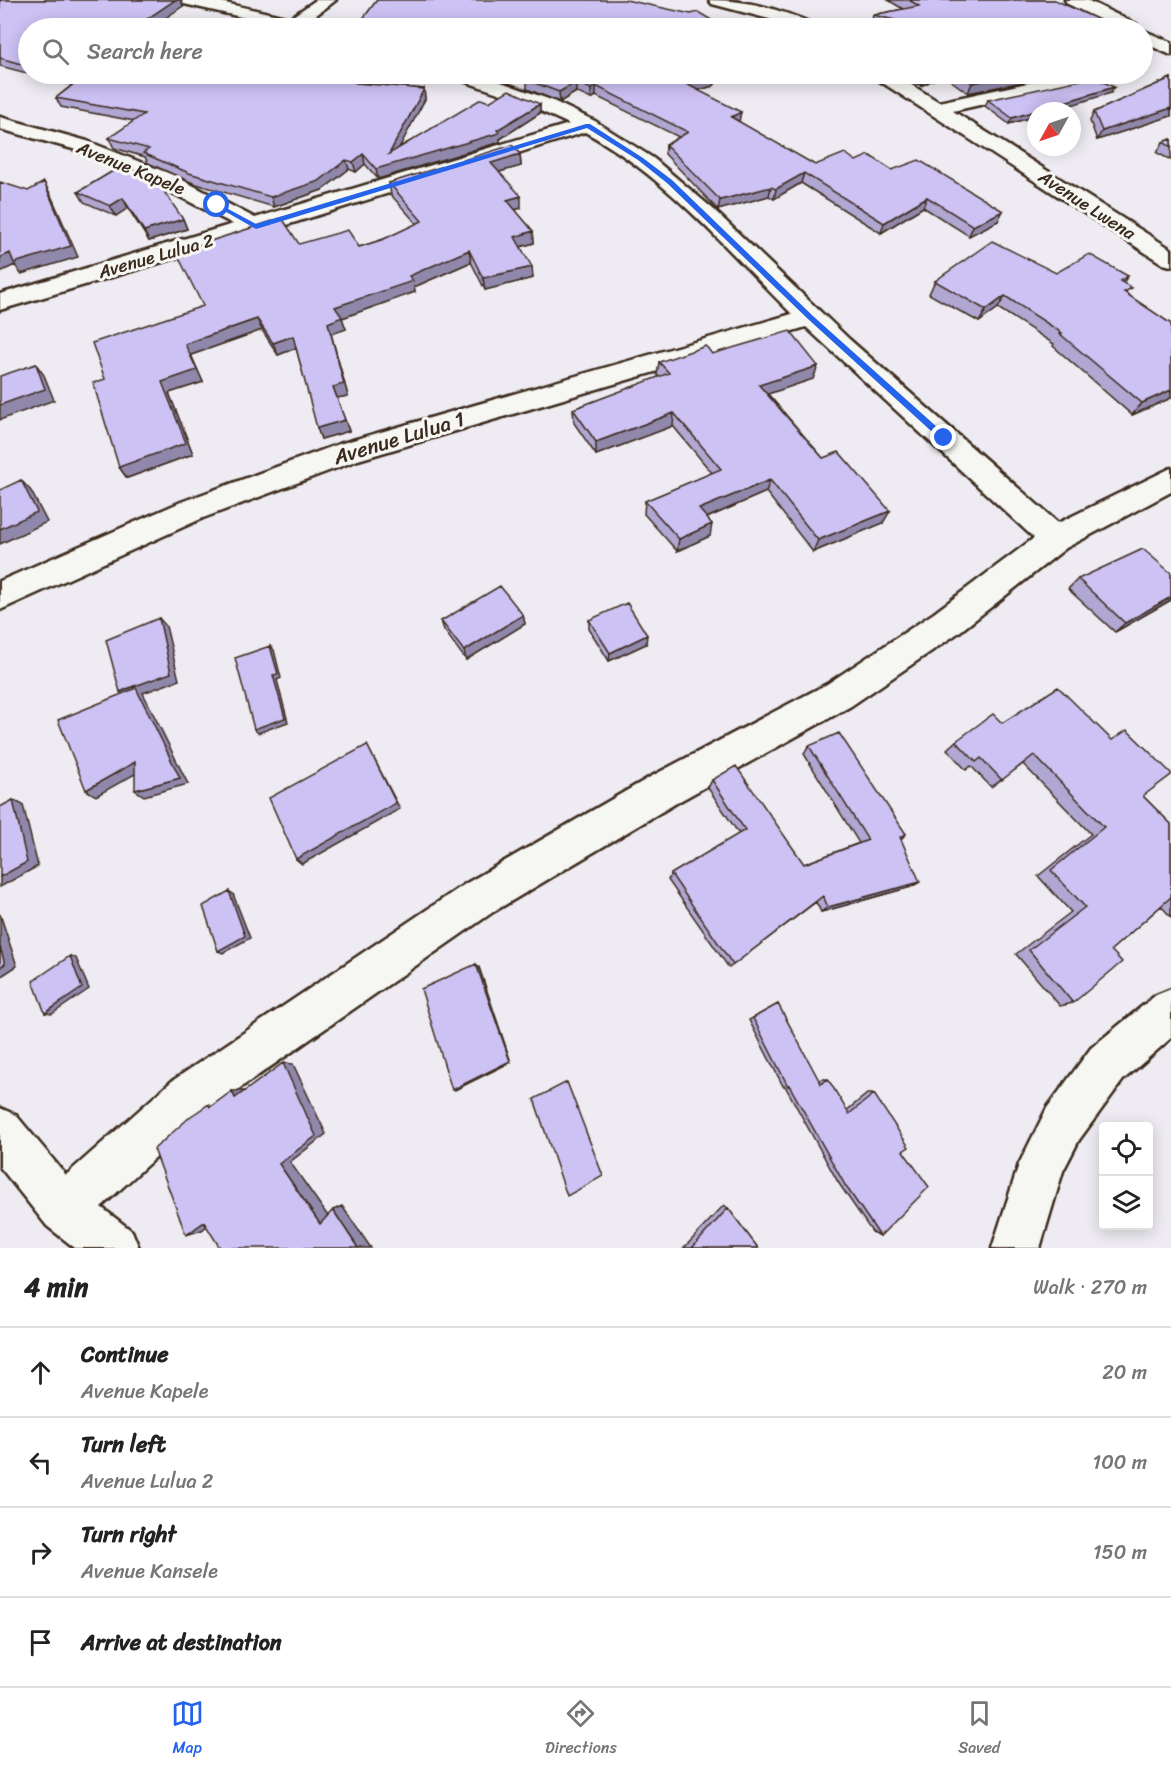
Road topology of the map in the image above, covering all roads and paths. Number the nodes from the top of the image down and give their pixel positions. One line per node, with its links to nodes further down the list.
1 (189, 0): 5 (street)
2 (327, 0): 6 (street)
3 (718, 0): 7 (street)
4 (1074, 0): 8 (street)
5 (267, 18)
6 (309, 18)
7 (784, 18)
8 (1110, 18)
9 (1153, 40): 10 (street)
10 (1171, 49)
11 (1171, 54): 12 (street)
12 (1153, 58)
13 (491, 84): 18 (street)
14 (898, 84): 16 (street, Avenue Lwena)
15 (1047, 84): 16 (street)
16 (938, 108): 20 (street, Avenue Lwena)
17 (0, 123): 19 (street, Avenue Kapele)
18 (588, 126): 19 (street, Avenue Lulua 2); 22 (street)
19 (256, 226): 21 (street, Avenue Lulua 2)
20 (1171, 259)
21 (0, 302)
22 (810, 317): 24 (street); 25 (street, Avenue Lulua 1)
23 (1171, 479): 24 (street)
24 (1055, 539): 28 (street)
25 (0, 596)
26 (1171, 1010): 30 (street)
27 (0, 1131): 28 (street)
28 (64, 1209): 29 (street)
29 (115, 1248)
30 (1016, 1248)

